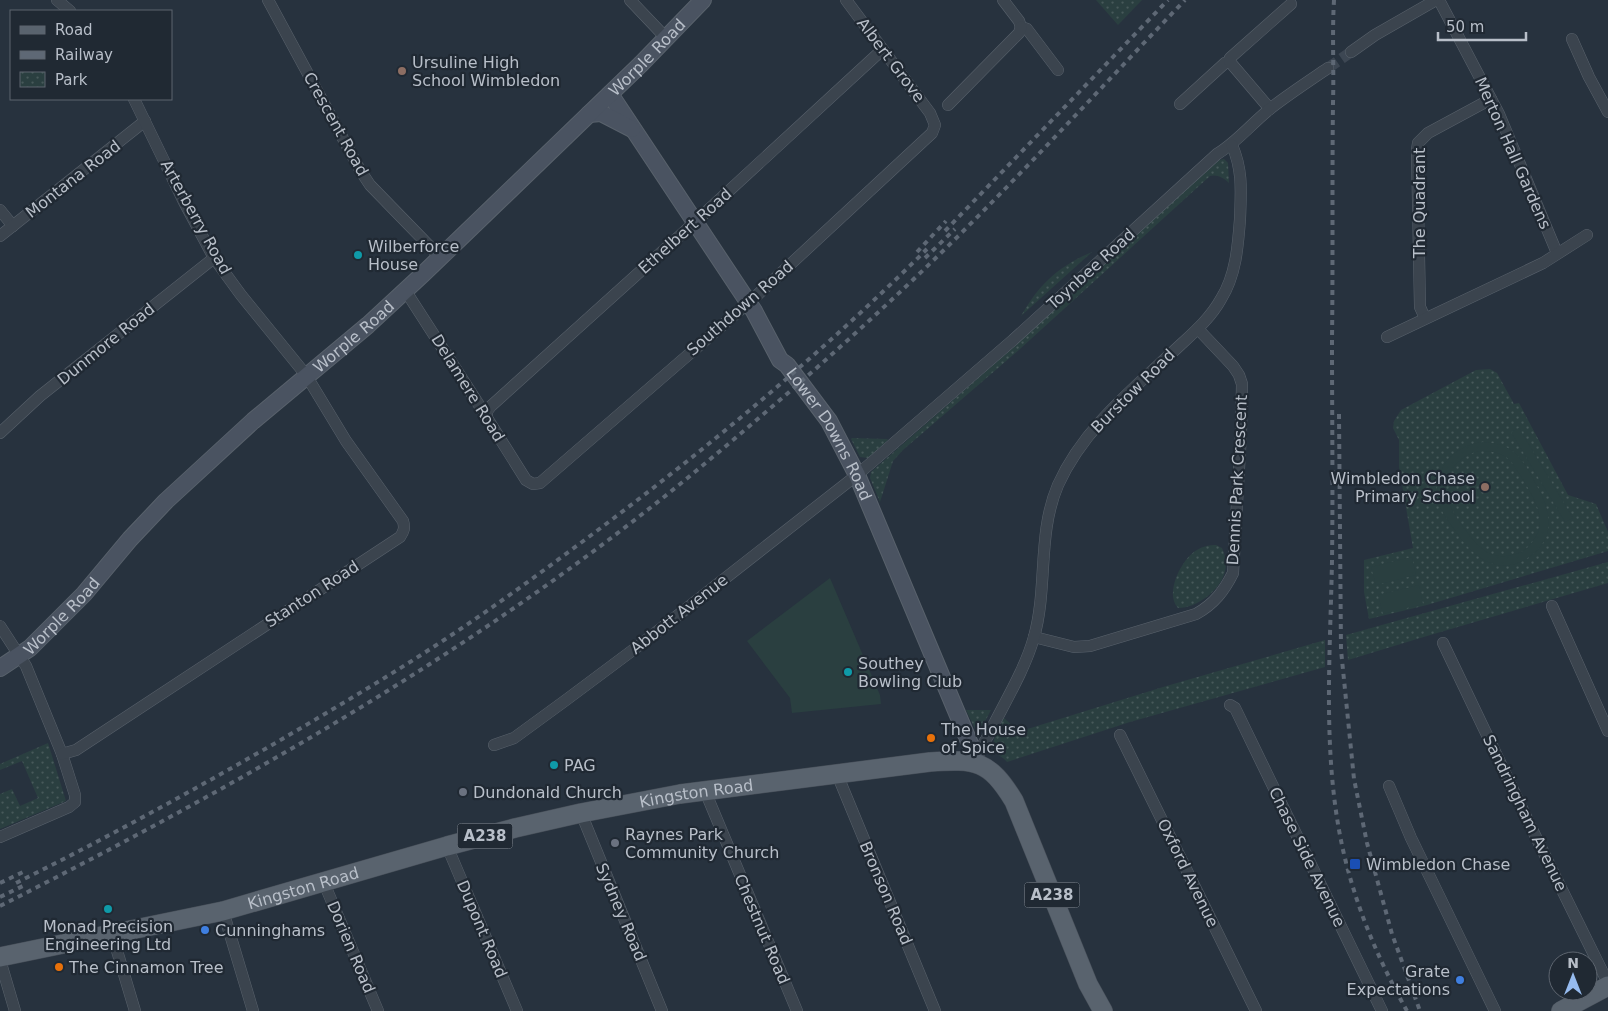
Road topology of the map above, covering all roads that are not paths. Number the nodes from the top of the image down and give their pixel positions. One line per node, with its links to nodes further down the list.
1 (57, 0): 9 (street)
2 (268, 0): 36 (street, Crescent Road)
3 (630, 0): 11 (street)
4 (703, 0): 11 (main road, Worple Road)
5 (846, 0): 13 (street, Albert Grove)
6 (1003, 0): 10 (street)
7 (1437, 0): 14 (street); 19 (street, Merton Hall Gardens)
8 (1291, 4): 15 (street)
9 (69, 10)
10 (1022, 27): 17 (street); 22 (street)
11 (667, 39): 18 (main road, Worple Road)
12 (1572, 39): 24 (street)
13 (882, 50): 27 (street, Albert Grove); 31 (street, Ethelbert Road)
14 (1351, 52)
15 (1230, 62): 21 (street); 23 (street)
16 (1328, 68): 23 (street, Toynbee Road)
17 (1058, 70)
18 (610, 94): 25 (main road, Worple Road); 28 (main road, Lower Downs Road)
19 (1491, 99): 35 (street, Merton Hall Gardens); 40 (street, The Quadrant)
20 (134, 100): 26 (street, Arterberry Road)
21 (1180, 104)
22 (948, 105)
23 (1270, 109): 29 (street, Toynbee Road)
24 (1608, 112)
25 (589, 114): 28 (main road, Lower Downs Road); 36 (main road, Worple Road)
26 (145, 121): 32 (street, Montana Road); 37 (street, Arterberry Road)
27 (934, 121): 39 (street, Southdown Road)
28 (636, 131): 31 (main road, Lower Downs Road)
29 (1232, 145): 41 (street, Burstow Road); 46 (street, Toynbee Road)
30 (0, 210): 32 (street)
31 (694, 223): 39 (main road, Lower Downs Road); 44 (street, Ethelbert Road)
32 (13, 226): 34 (street, Montana Road)
33 (1587, 235): 35 (street)
34 (0, 236)
35 (1557, 253): 40 (street)
36 (440, 257): 38 (main road, Worple Road)
37 (214, 258): 43 (street, Arterberry Road); 45 (street, Dunmore Road)
38 (405, 290): 43 (main road, Worple Road); 44 (street, Delamere Road)
39 (748, 303): 46 (main road, Lower Downs Road); 47 (street, Southdown Road)
40 (1425, 318): 42 (street)
41 (1198, 329): 50 (street, Burstow Road); 50 (street, Dennis Park Crescent)
42 (1387, 337)
43 (306, 375): 52 (main road, Worple Road); 58 (street, Stanton Road)
44 (487, 411): 47 (street, Delamere Road)
45 (0, 433)
46 (857, 475): 57 (street, Abbott Avenue); 59 (main road, Lower Downs Road)
47 (533, 484)
48 (1552, 606): 55 (street)
49 (0, 626): 52 (street)
50 (1034, 637): 59 (street, Burstow Road)
51 (1443, 642): 70 (street, Sandringham Avenue)
52 (20, 656): 53 (main road, Worple Road); 58 (street)
53 (0, 668)
54 (1230, 704): 81 (street, Chase Side Avenue)
55 (1608, 730)
56 (1120, 735): 80 (street, Oxford Avenue)
57 (494, 744)
58 (62, 754): 64 (street)
59 (976, 758): 60 (main road, Kingston Road / A238); 79 (main road, Kingston Road / A238)
60 (837, 774): 62 (main road, Kingston Road / A238); 78 (street, Bronson Road)
61 (1389, 786): 82 (street)
62 (705, 791): 63 (main road, Kingston Road / A238); 77 (street, Chestnut Road)
63 (581, 813): 65 (main road, Kingston Road / A238); 76 (street, Sydney Road)
64 (0, 836)
65 (448, 846): 66 (main road, Kingston Road / A238); 75 (street, Dupont Road)
66 (324, 883): 67 (main road, Kingston Road / A238); 74 (street, Dorien Road)
67 (223, 910): 68 (main road, Kingston Road / A238); 73 (street)
68 (112, 934): 69 (main road, Kingston Road / A238); 72 (street)
69 (0, 958): 71 (street)
70 (1608, 985): 83 (main road)
71 (16, 1011)
72 (135, 1011)
73 (253, 1011)
74 (378, 1011)
75 (517, 1011)
76 (662, 1011)
77 (797, 1011)
78 (935, 1011)
79 (1102, 1011)
80 (1256, 1011)
81 (1382, 1011)
82 (1495, 1011)
83 (1561, 1011)

